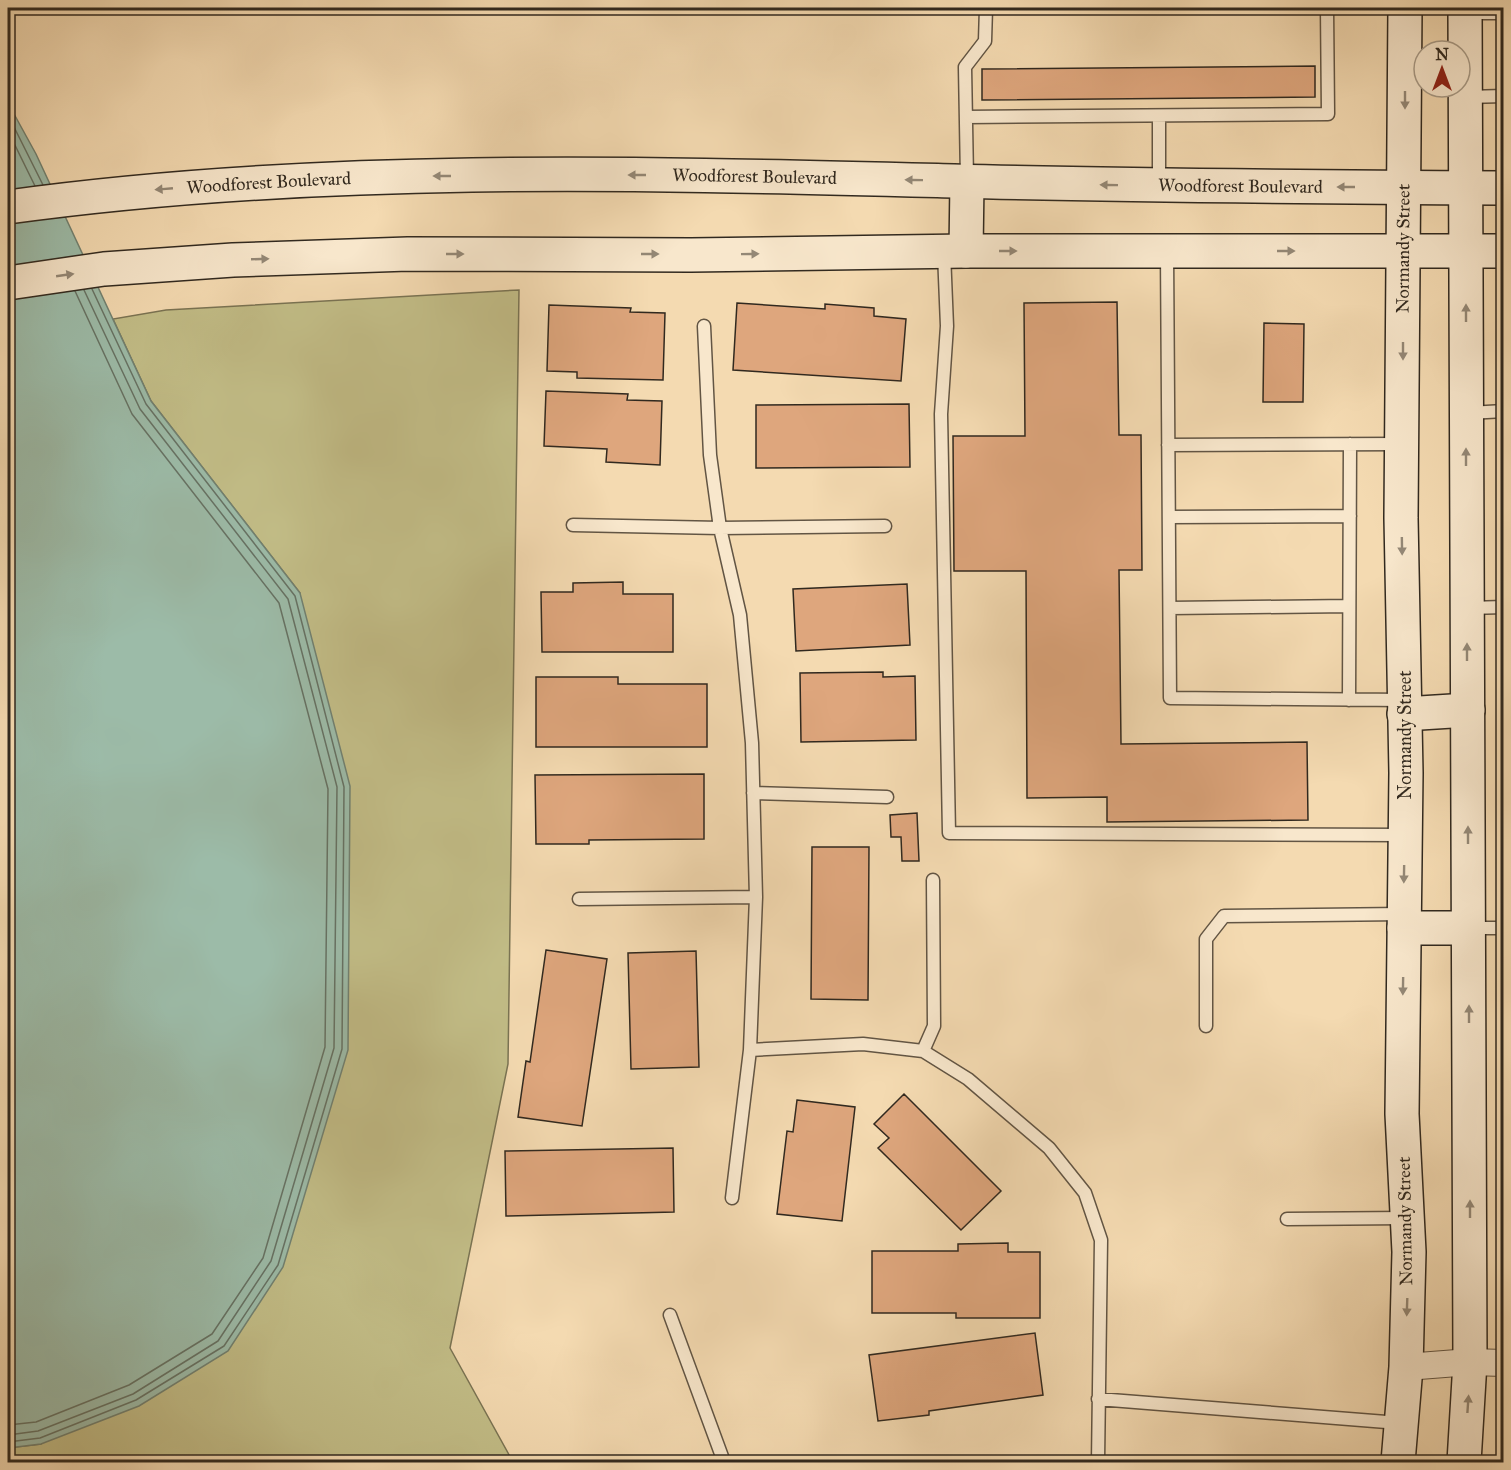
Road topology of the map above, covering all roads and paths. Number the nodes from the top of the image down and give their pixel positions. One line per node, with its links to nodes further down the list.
1 (986, 8): 11 (lane)
2 (1328, 8): 10 (lane)
3 (1405, 8): 14 (main road, Normandy Street, one-way to 14)
4 (1465, 10): 5 (lane); 6 (main road)
5 (1503, 13)
6 (1465, 39)
7 (1503, 96): 8 (lane)
8 (1472, 97)
9 (1465, 99): 15 (main road)
10 (1159, 116): 11 (lane); 13 (lane)
11 (966, 117): 12 (lane)
12 (967, 182): 13 (main road, Woodforest Boulevard, one-way to 12); 17 (main road, Woodforest Boulevard, one-way to 17); 18 (main road)
13 (1159, 187): 14 (main road, Woodforest Boulevard, one-way to 13)
14 (1404, 188): 15 (main road, Woodforest Boulevard); 20 (main road, Normandy Street)
15 (1466, 188): 16 (main road, Woodforest Boulevard); 21 (main road)
16 (1503, 188)
17 (8, 207)
18 (955, 251): 19 (main road, one-way to 19); 23 (main road, one-way to 18); 44 (lane)
19 (1167, 251): 20 (main road, one-way to 20); 29 (lane)
20 (1404, 251): 21 (main road); 28 (main road, Normandy Street, one-way to 28)
21 (1466, 251): 22 (main road); 26 (main road, one-way to 21)
22 (1503, 251)
23 (8, 283)
24 (704, 326): 34 (lane)
25 (1503, 411): 26 (lane)
26 (1466, 413): 38 (main road, one-way to 26)
27 (1350, 444): 28 (lane); 29 (lane); 30 (lane)
28 (1403, 444): 40 (main road, Normandy Street, one-way to 40)
29 (1168, 445): 31 (lane)
30 (1350, 516): 31 (lane); 35 (lane)
31 (1169, 517): 37 (lane)
32 (573, 525): 34 (lane)
33 (885, 526): 34 (lane)
34 (720, 528): 42 (lane)
35 (1349, 606): 37 (lane); 39 (lane)
36 (1503, 607): 38 (lane)
37 (1170, 608): 39 (lane)
38 (1467, 608): 41 (main road, one-way to 38)
39 (1349, 700): 40 (lane)
40 (1405, 707): 41 (main road); 44 (main road, Normandy Street)
41 (1468, 710): 49 (main road, one-way to 41)
42 (753, 794): 43 (lane); 46 (lane)
43 (886, 797)
44 (1405, 835): 48 (main road, Normandy Street, one-way to 48)
45 (933, 880): 53 (lane)
46 (756, 897): 47 (lane); 52 (lane)
47 (579, 899)
48 (1404, 921): 49 (main road); 51 (lane); 55 (main road, Normandy Street, one-way to 55)
49 (1469, 928): 50 (lane); 58 (main road, one-way to 49)
50 (1503, 928)
51 (1206, 1026)
52 (750, 1050): 53 (lane); 54 (lane)
53 (923, 1051): 61 (lane)
54 (732, 1198)
55 (1407, 1218): 56 (lane); 60 (main road, Normandy Street, one-way to 60)
56 (1287, 1219)
57 (670, 1315): 63 (lane)
58 (1470, 1362): 59 (street); 60 (street); 66 (main road, one-way to 58)
59 (1503, 1363)
60 (1406, 1367): 62 (main road, Normandy Street)
61 (1098, 1399): 62 (lane); 64 (lane)
62 (1402, 1423): 65 (main road, Normandy Street)
63 (724, 1462)
64 (1098, 1462)
65 (1398, 1462)
66 (1464, 1462)

